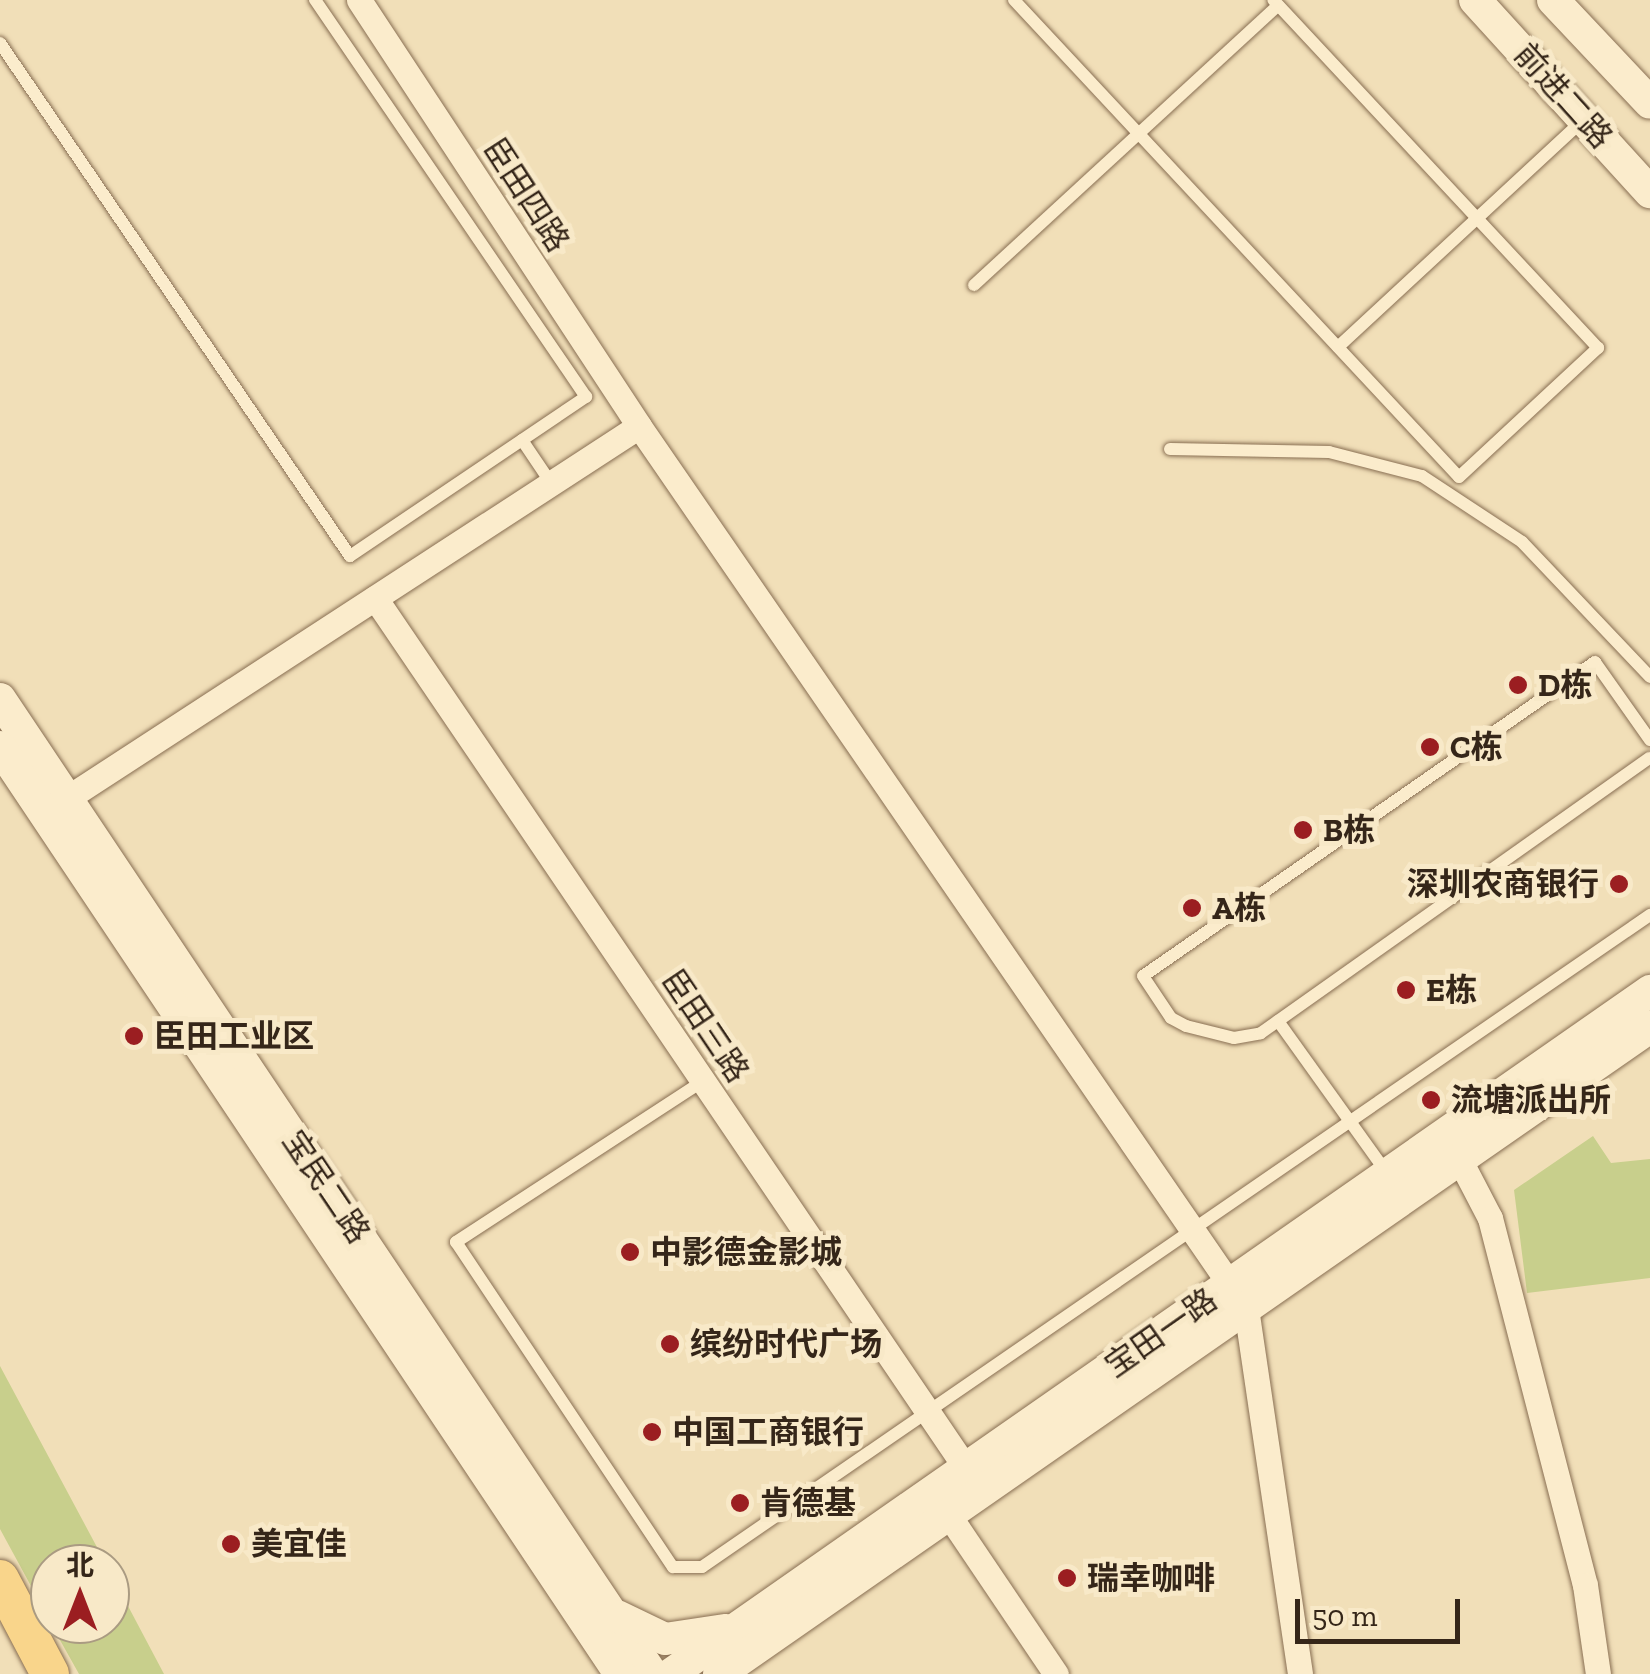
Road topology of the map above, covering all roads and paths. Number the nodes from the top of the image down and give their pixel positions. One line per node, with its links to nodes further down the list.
1 (315, 0): 16 (lane)
2 (359, 0): 15 (street, 臣田四路)
3 (1014, 0): 10 (lane)
4 (1475, 0): 9 (main road, 前进二路)
5 (1554, 0): 8 (main road, 前进二路)
6 (1275, 3): 10 (lane); 12 (lane)
7 (0, 42): 16 (lane)
8 (1650, 104)
9 (1584, 120): 11 (main road, 前进二路); 12 (lane)
10 (1139, 134): 13 (lane); 14 (lane)
11 (1650, 192)
12 (1477, 218): 14 (lane); 14 (lane)
13 (974, 285)
14 (1338, 347)
15 (639, 426): 18 (street); 34 (street, 臣田四路)
16 (522, 440): 18 (lane)
17 (1170, 448): 20 (lane)
18 (551, 483): 19 (street)
19 (375, 598): 25 (street); 30 (street, 臣田三路)
20 (1650, 677)
21 (0, 700): 25 (main road, 宝民二路)
22 (1650, 740): 28 (lane)
23 (0, 747): 25 (main road, 宝民二路)
24 (1650, 758): 28 (lane)
25 (55, 806): 40 (main road, 宝民二路)
26 (1650, 915): 31 (lane)
27 (1650, 990): 32 (main road, 宝田一路)
28 (1278, 1021): 31 (lane)
29 (1650, 1027): 32 (main road, 宝田一路)
30 (703, 1082): 36 (street, 臣田三路); 36 (lane)
31 (1350, 1122): 33 (lane); 34 (lane)
32 (1453, 1146): 33 (main road, 宝田一路); 35 (main road, 宝田一路); 51 (street)
33 (1388, 1174): 35 (main road, 宝田一路)
34 (1192, 1230): 35 (street, 臣田四路); 36 (lane)
35 (1238, 1296): 37 (main road, 宝田一路); 50 (street)
36 (928, 1412): 37 (street, 臣田三路)
37 (974, 1480): 38 (main road, 宝田一路); 41 (main road, 宝田一路)
38 (948, 1514): 41 (main road, 宝田一路); 49 (street)
39 (0, 1579): 42 (main road)
40 (598, 1618): 41 (main road); 43 (main road); 44 (main road, 宝民二路); 45 (main road, 宝民二路)
41 (756, 1632): 46 (main road, 宝田一路); 47 (main road, 宝田一路); 48 (main road)
42 (50, 1674)
43 (595, 1674)
44 (620, 1674)
45 (652, 1674)
46 (671, 1674)
47 (719, 1674)
48 (734, 1674)
49 (1056, 1674)
50 (1300, 1674)
51 (1598, 1674)

